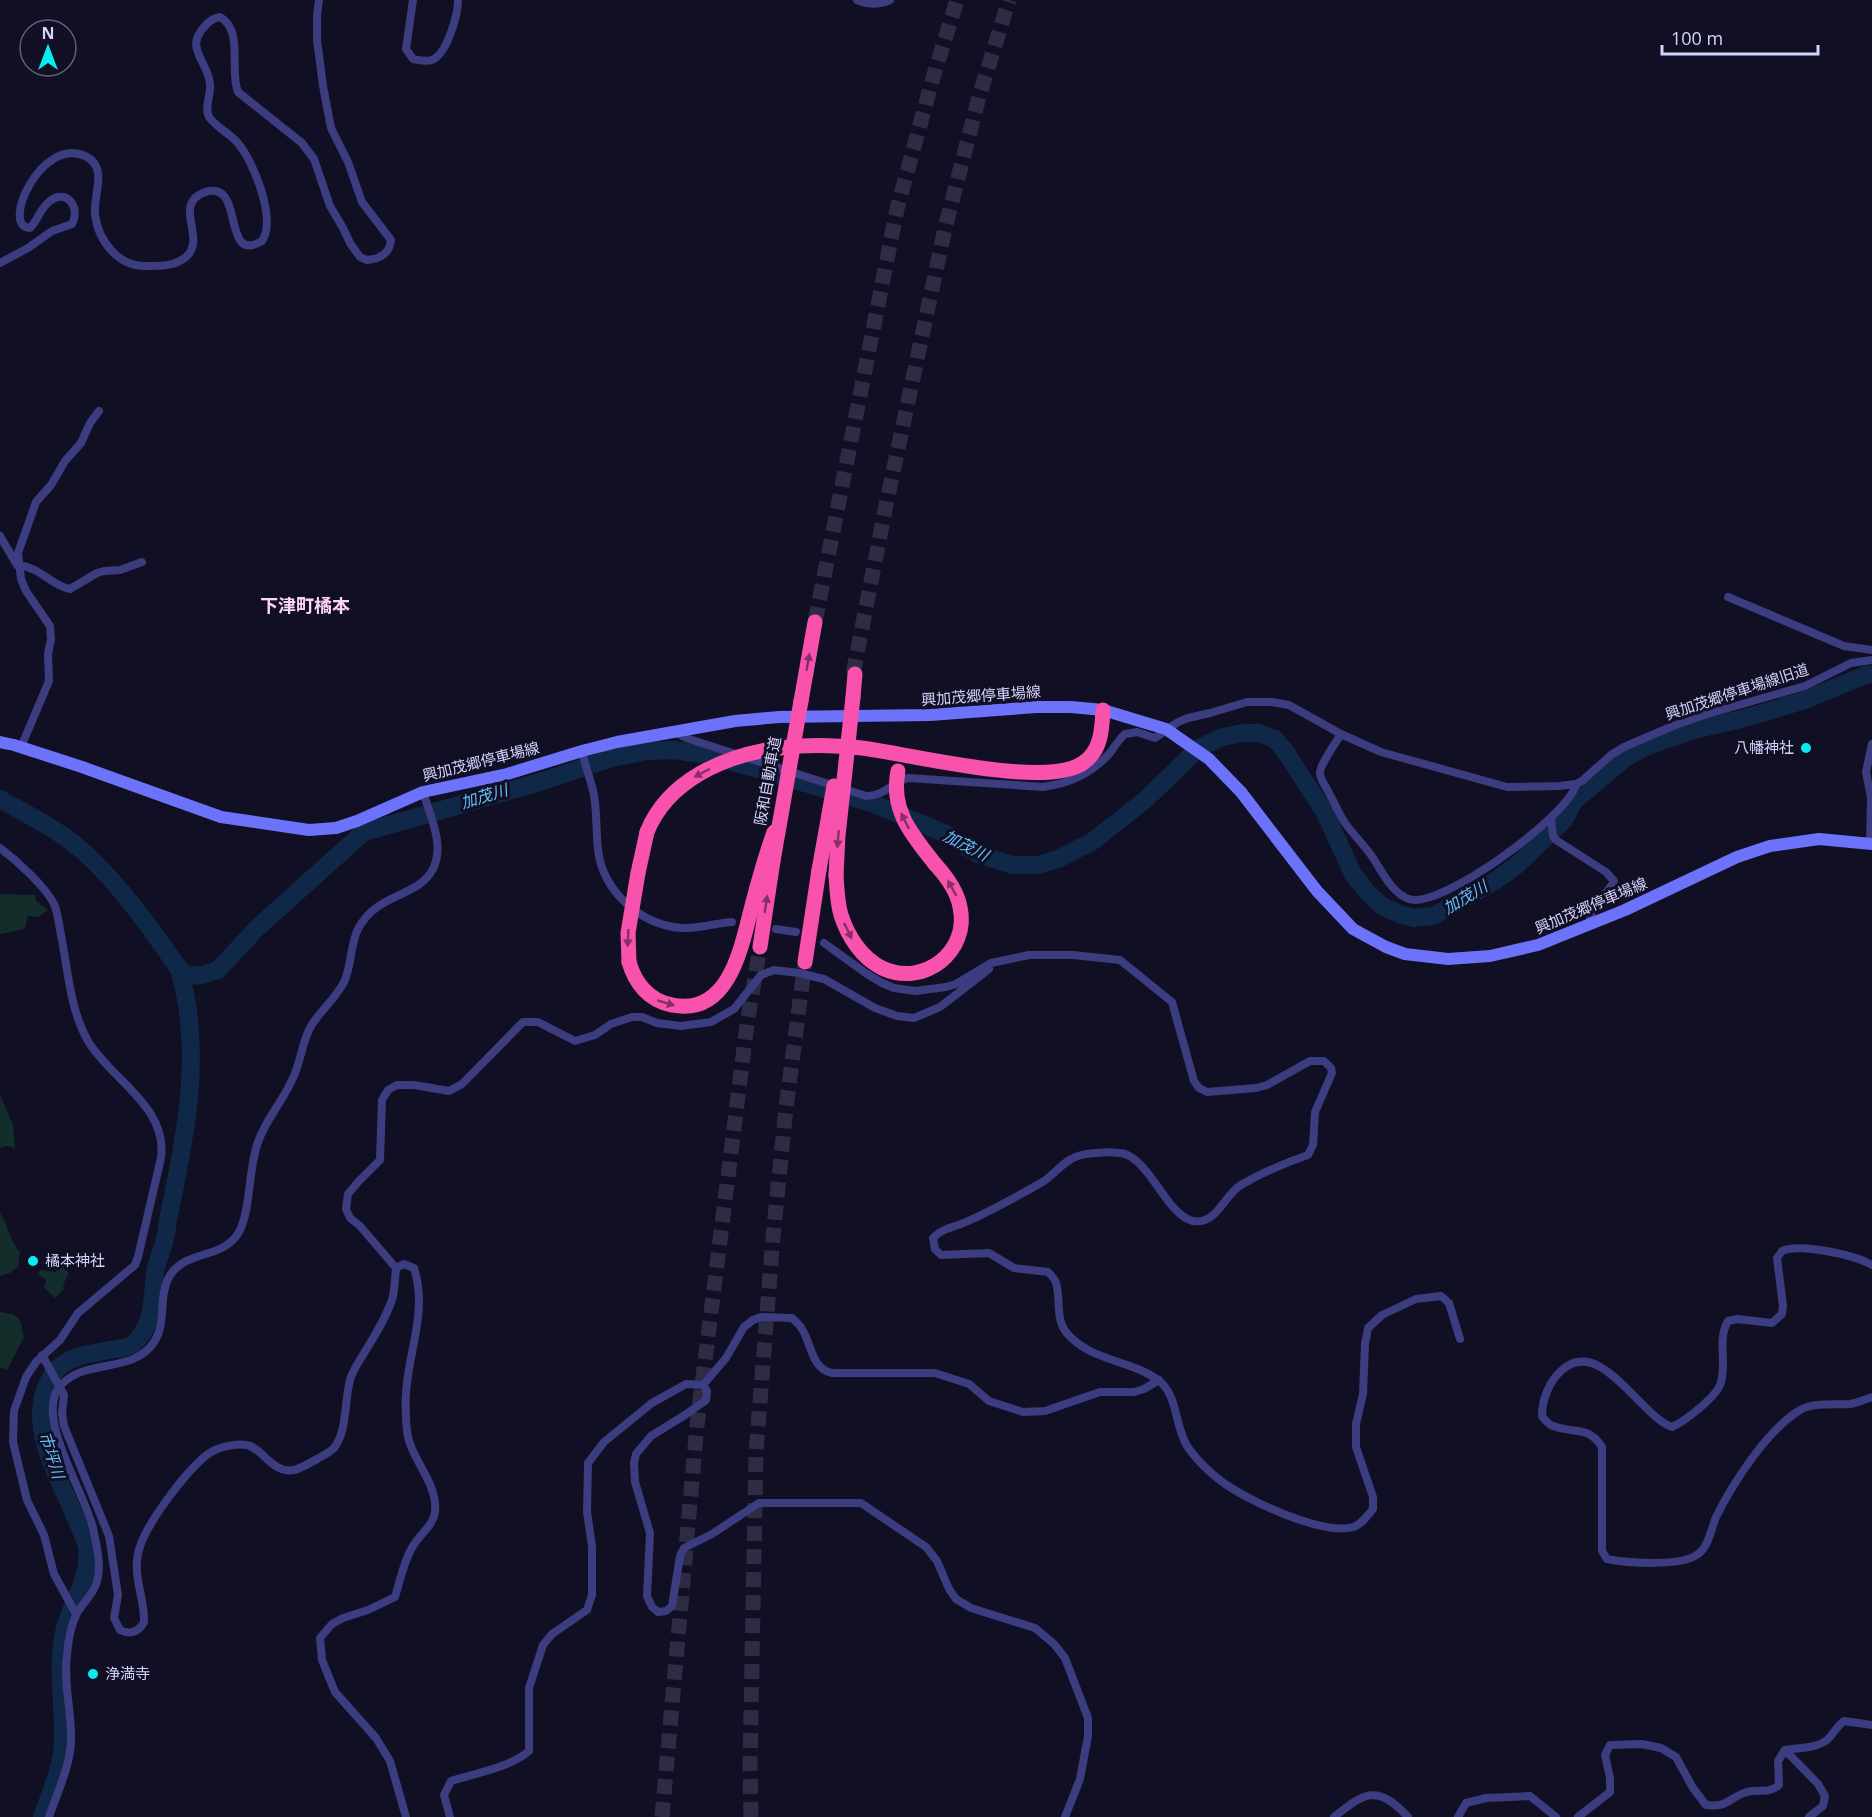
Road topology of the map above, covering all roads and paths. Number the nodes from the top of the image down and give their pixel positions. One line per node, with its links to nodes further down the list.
1 (319, 0): 6 (street)
2 (413, 0): 3 (street)
3 (458, 0)
4 (857, 0): 5 (street)
5 (890, 0)
6 (0, 263)
7 (99, 411): 10 (street)
8 (0, 536): 10 (street)
9 (142, 562): 10 (street)
10 (20, 568): 23 (street)
11 (1728, 597): 13 (street)
12 (815, 622): 32 (highway, 阪和自動車道, one-way to 12, bridge)
13 (1872, 650)
14 (1872, 660): 26 (street, 興加茂郷停車場線旧道)
15 (854, 674): 16 (highway)
16 (851, 697): 25 (highway, one-way to 25, bridge); 40 (highway, bridge)
17 (1103, 710): 18 (main road, 興加茂郷停車場線); 19 (main road, 興加茂郷停車場線); 25 (highway)
18 (1166, 729): 19 (street); 20 (street); 34 (main road, 興加茂郷停車場線)
19 (675, 732): 24 (main road, 興加茂郷停車場線)
20 (1341, 734): 26 (street); 29 (street)
21 (0, 742): 23 (main road, 興加茂郷停車場線)
22 (1872, 744): 28 (street)
23 (21, 747): 27 (main road, 興加茂郷停車場線)
24 (583, 753): 27 (main road, 興加茂郷停車場線); 33 (street)
25 (908, 755): 32 (highway, one-way to 32, bridge)
26 (1576, 784): 29 (street)
27 (423, 792): 47 (street)
28 (1871, 799): 30 (street)
29 (1551, 818): 34 (street)
30 (1871, 844): 34 (main road, 興加茂郷停車場線)
31 (0, 848): 44 (street)
32 (769, 860): 38 (highway, 阪和自動車道, one-way to 32)
33 (732, 922)
34 (1590, 926)
35 (776, 929): 36 (street)
36 (796, 932)
37 (824, 943): 39 (street)
38 (760, 947)
39 (998, 961): 42 (street); 45 (street)
40 (805, 962)
41 (1872, 1265): 48 (street)
42 (396, 1268): 47 (street); 53 (street)
43 (1461, 1340): 45 (street)
44 (42, 1355): 47 (street); 49 (street)
45 (1159, 1380): 46 (street)
46 (703, 1385): 54 (street); 55 (street)
47 (59, 1388): 49 (street)
48 (1872, 1397)
49 (76, 1614): 52 (street)
50 (1872, 1725): 51 (street)
51 (1785, 1750): 60 (street); 61 (street)
52 (49, 1817)
53 (406, 1817)
54 (450, 1817)
55 (1065, 1817)
56 (1334, 1817): 57 (street)
57 (1408, 1817)
58 (1458, 1817): 59 (street)
59 (1556, 1817)
60 (1578, 1817)
61 (1809, 1817)

